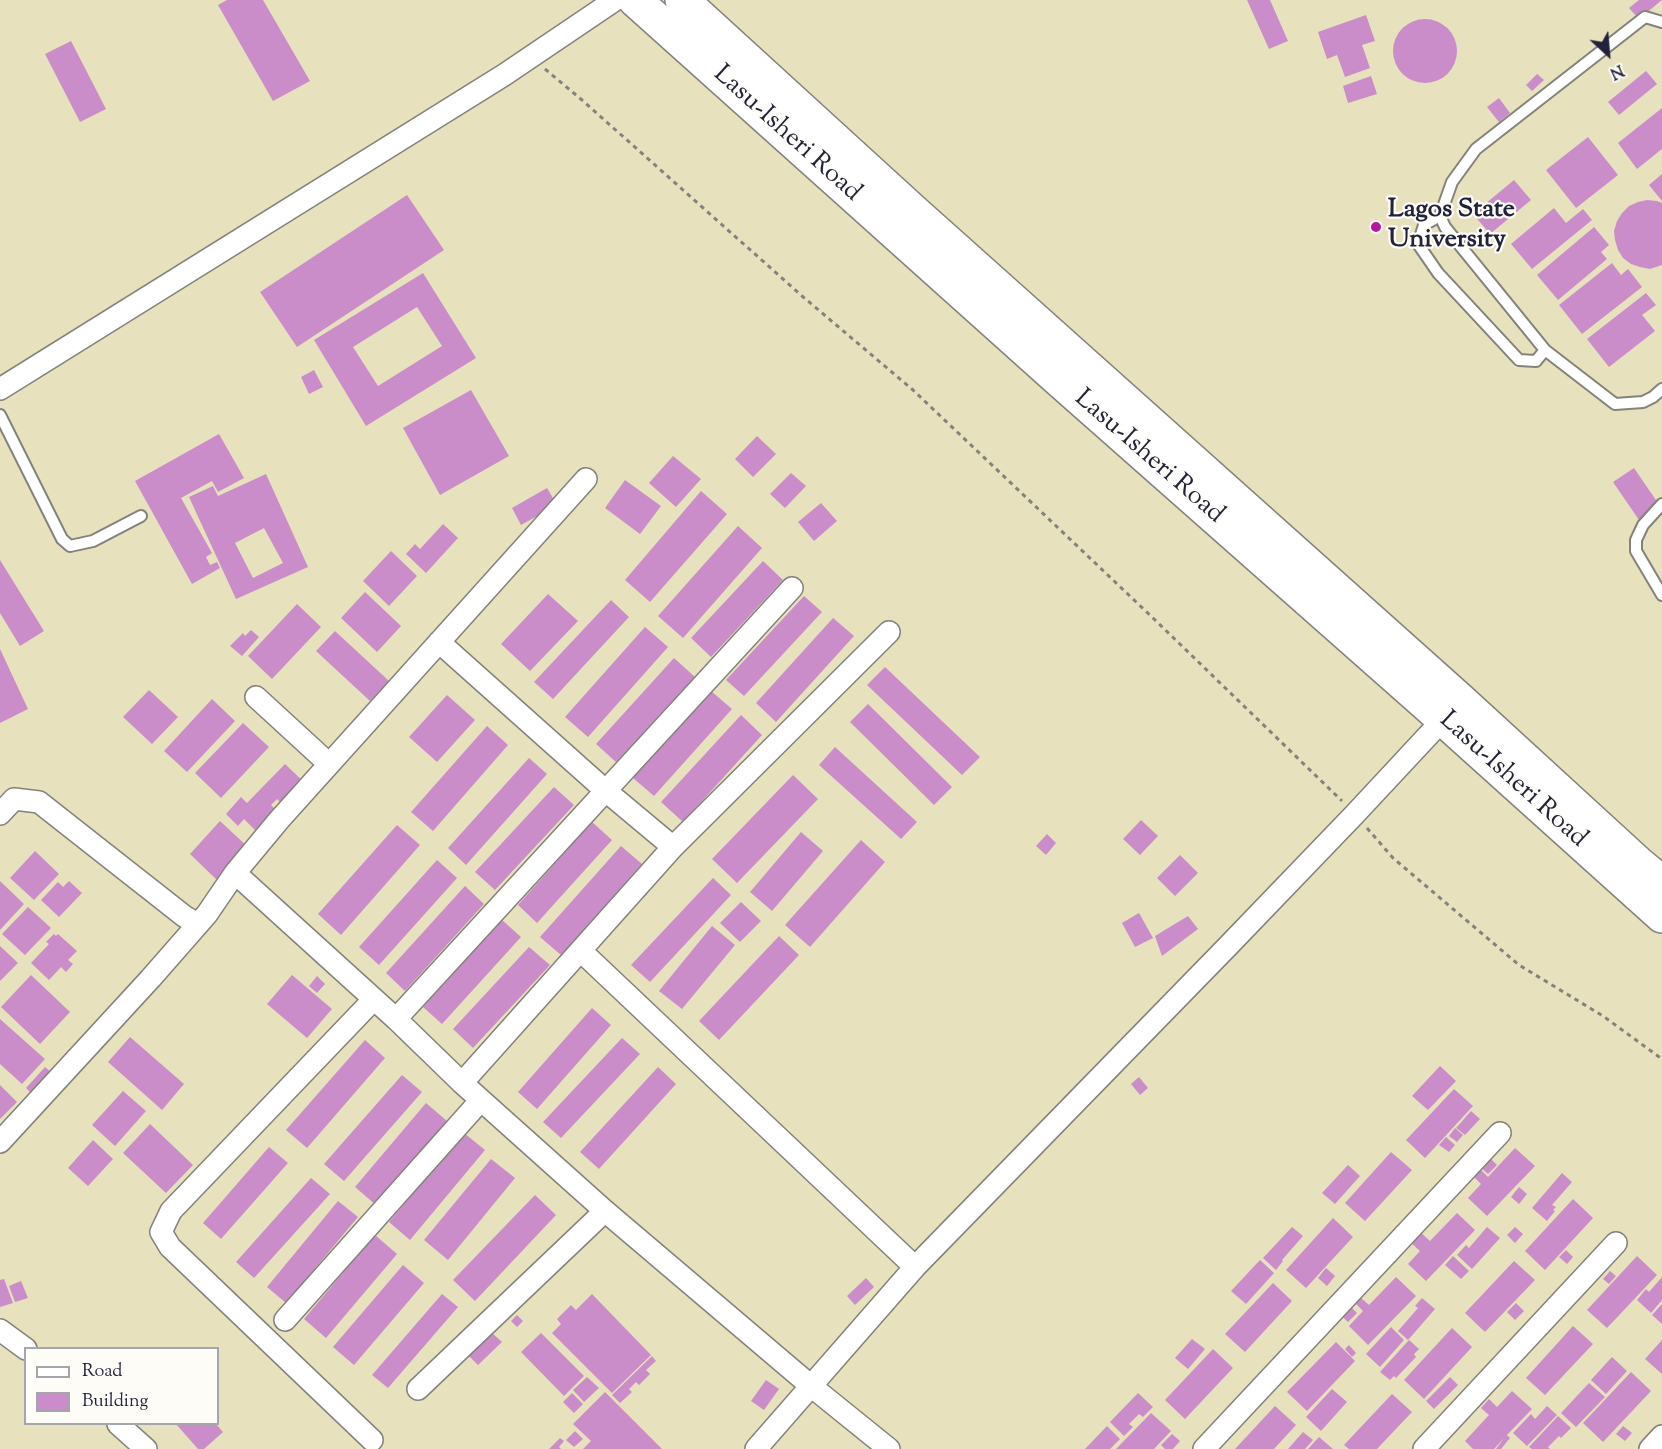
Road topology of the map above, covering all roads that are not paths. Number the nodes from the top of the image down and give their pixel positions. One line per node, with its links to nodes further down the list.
1 (615, 0): 7 (street)
2 (635, 0): 18 (main road, Lasu-Isheri Road)
3 (682, 0): 18 (main road, Lasu-Isheri Road)
4 (1662, 22): 5 (lane)
5 (1440, 216): 6 (lane); 6 (lane)
6 (1545, 350): 8 (lane)
7 (0, 389)
8 (1662, 389)
9 (0, 416): 12 (lane)
10 (586, 479): 16 (street)
11 (1662, 504): 14 (lane)
12 (141, 516)
13 (792, 588): 20 (street)
14 (1662, 595)
15 (889, 632): 22 (street)
16 (439, 642): 19 (street); 20 (street)
17 (256, 697): 19 (street)
18 (1451, 709): 23 (main road, Lasu-Isheri Road); 25 (main road, Lasu-Isheri Road); 36 (street)
19 (328, 764): 24 (street)
20 (606, 791): 22 (street); 29 (street)
21 (0, 814): 26 (street)
22 (674, 847): 27 (street)
23 (1654, 871)
24 (235, 873): 26 (street); 28 (street)
25 (1662, 916)
26 (197, 924): 33 (street)
27 (581, 951): 30 (street); 36 (street)
28 (374, 999): 29 (street); 44 (street)
29 (396, 1019): 30 (street)
30 (462, 1083): 31 (street)
31 (482, 1100): 34 (street); 37 (street)
32 (1500, 1133): 48 (street)
33 (0, 1142)
34 (605, 1210): 40 (street); 41 (street)
35 (1616, 1243): 49 (street)
36 (915, 1267): 40 (street)
37 (285, 1320)
38 (0, 1330): 39 (street)
39 (25, 1347)
40 (812, 1386): 46 (street); 47 (street)
41 (418, 1389)
42 (119, 1425): 45 (street)
43 (1662, 1436): 50 (street)
44 (372, 1440)
45 (146, 1449)
46 (756, 1449)
47 (889, 1449)
48 (1204, 1449)
49 (1424, 1449)
50 (1650, 1449)

